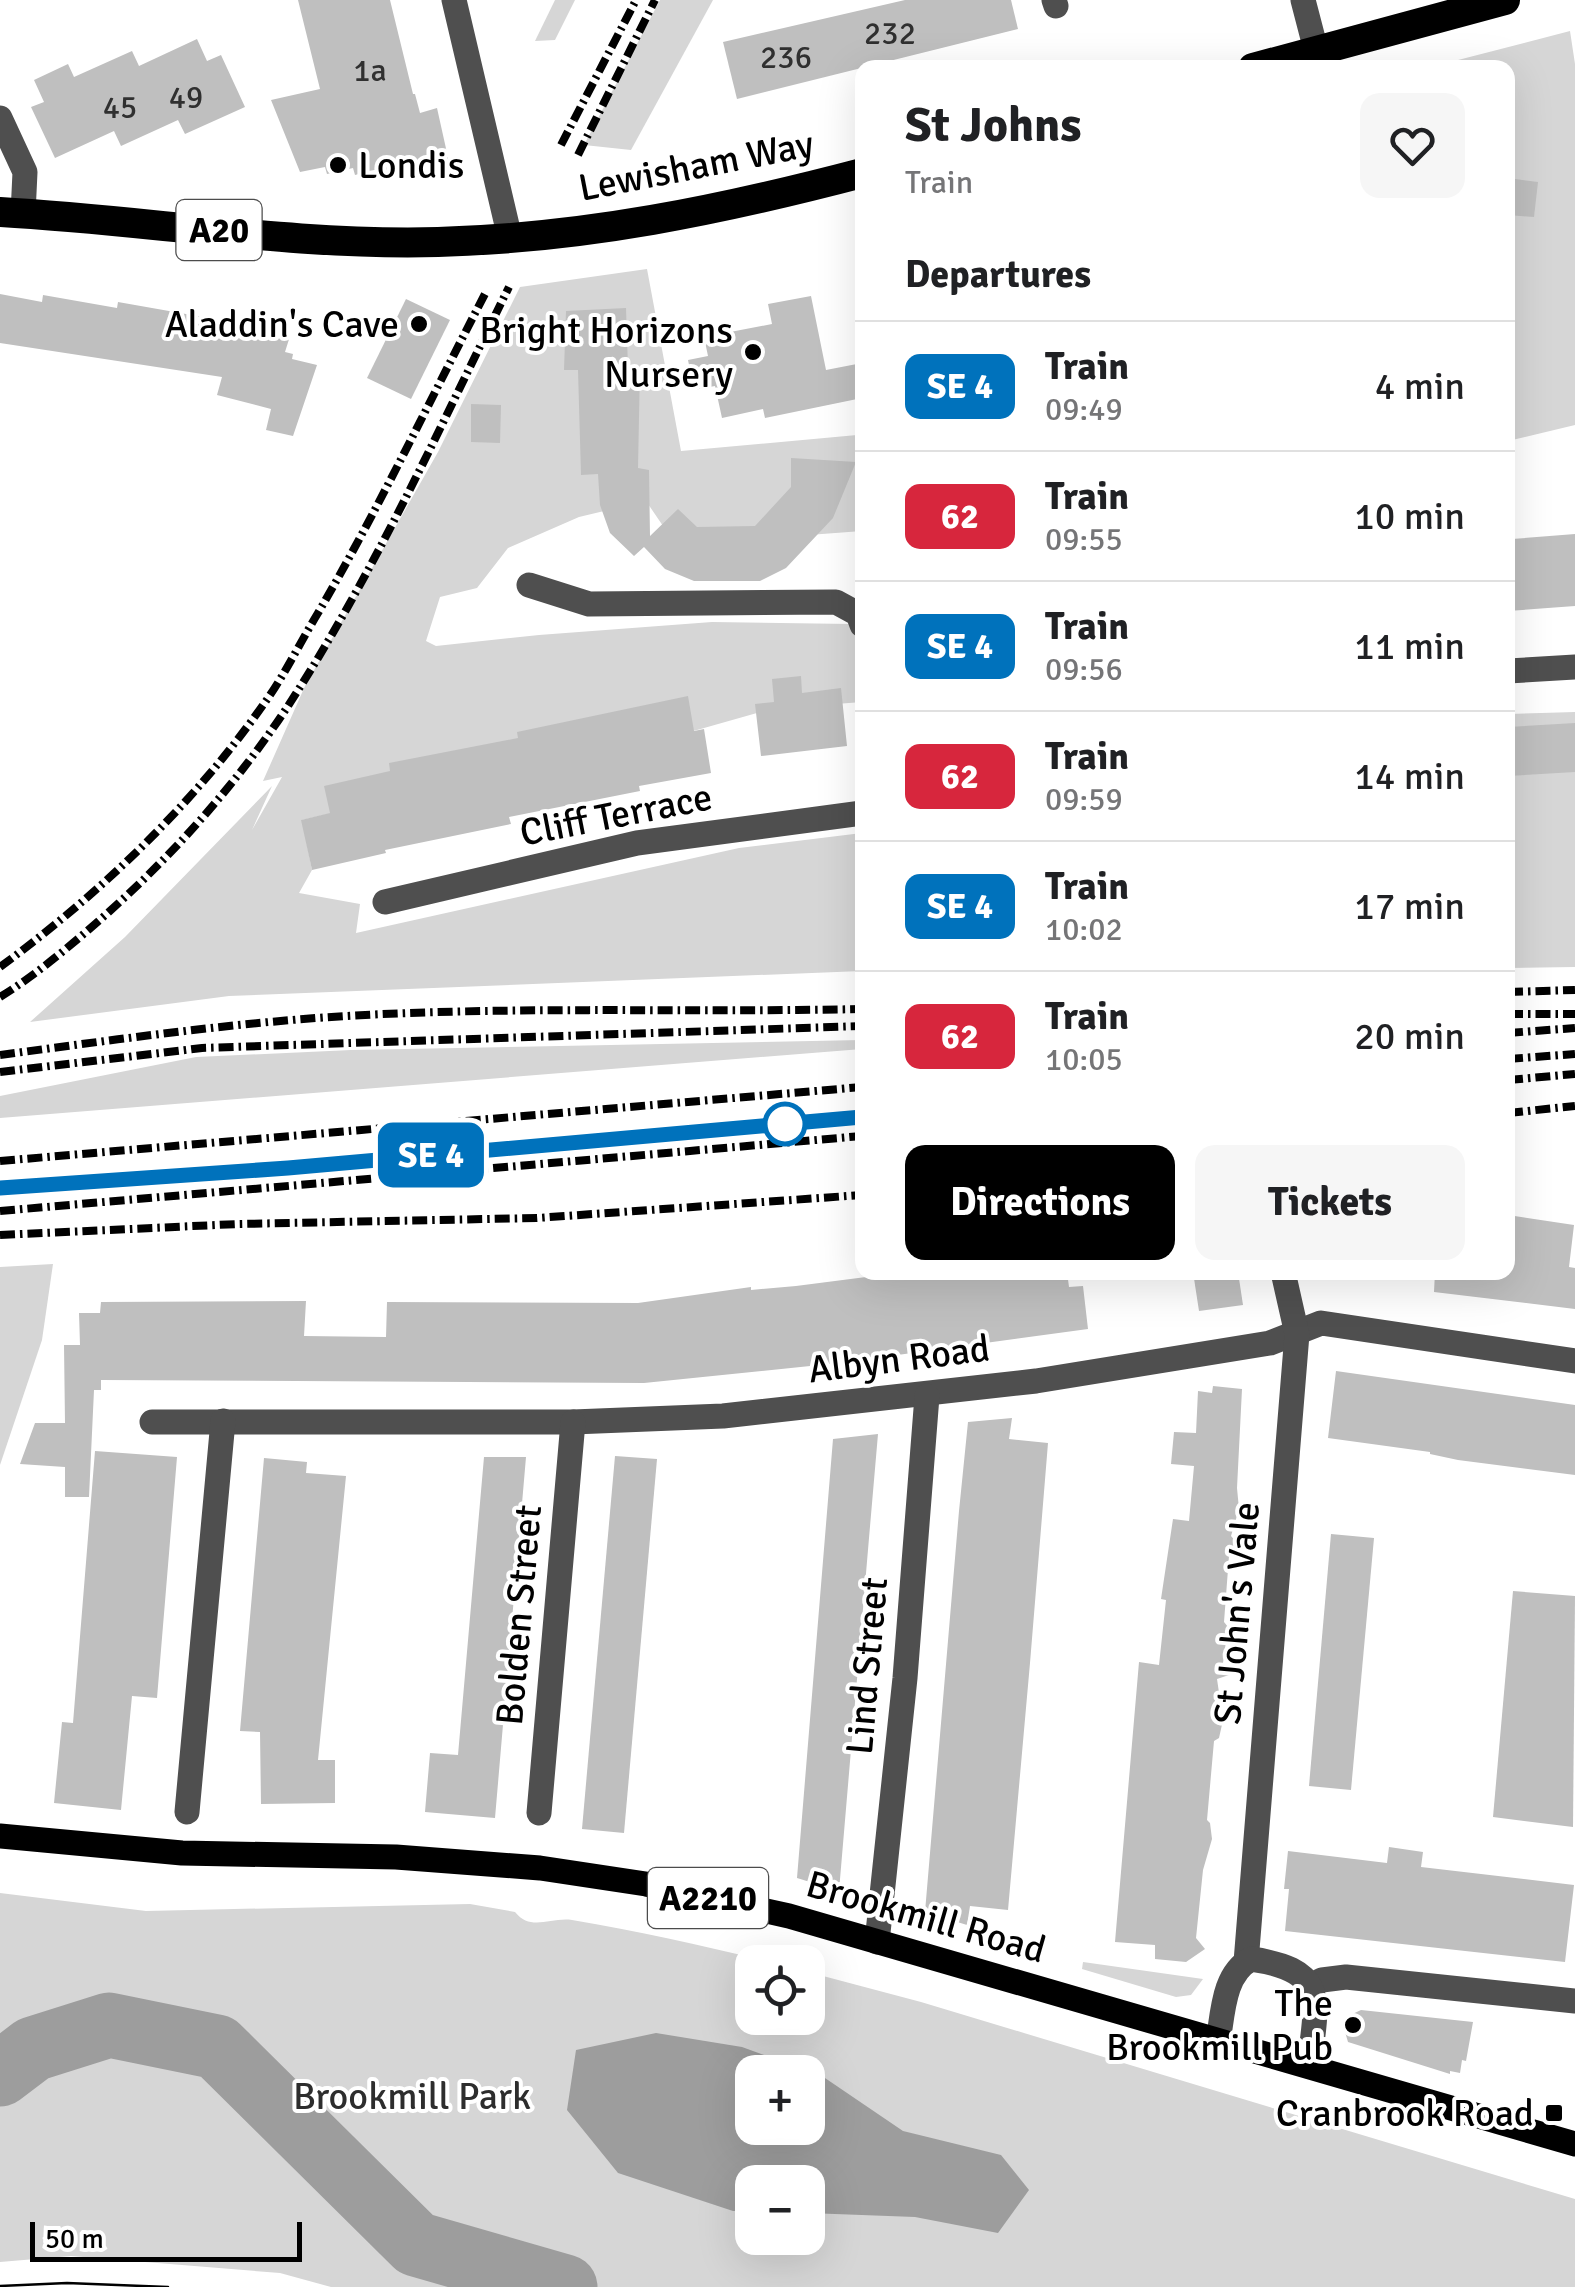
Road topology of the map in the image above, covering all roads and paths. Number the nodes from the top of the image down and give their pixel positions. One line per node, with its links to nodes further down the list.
1 (454, 0): 9 (street)
2 (1303, 0): 4 (street)
3 (1505, 0): 4 (highway)
4 (1316, 50): 5 (highway)
5 (1281, 60)
6 (0, 118): 8 (street)
7 (855, 175): 9 (highway, Lewisham Way / A20)
8 (12, 213): 9 (highway, A20)
9 (510, 238)
10 (529, 585): 11 (street)
11 (855, 612)
12 (1575, 668): 13 (street)
13 (1515, 672)
14 (855, 814): 15 (street, Cliff Terrace)
15 (385, 902)
16 (1284, 1280): 17 (street, St John's Vale)
17 (1296, 1334): 18 (street, Albyn Road); 19 (street, Albyn Road); 27 (street, St John's Vale)
18 (1575, 1361)
19 (926, 1396): 22 (street, Albyn Road); 26 (street, Lind Street)
20 (223, 1421): 21 (street, Albyn Road); 22 (street, Albyn Road); 23 (street)
21 (152, 1422)
22 (574, 1422): 24 (street, Bolden Street)
23 (187, 1812)
24 (539, 1813)
25 (0, 1836): 26 (main road, Brookmill Road / A2210)
26 (877, 1942): 30 (main road, Brookmill Road / A2210)
27 (1246, 1962): 28 (street); 30 (street, St John's Vale)
28 (1310, 1986): 29 (street); 31 (street)
29 (1575, 2001)
30 (1218, 2042): 31 (main road, Brookmill Road / A2210)
31 (1309, 2066): 32 (main road, Brookmill Road / A2210)
32 (1575, 2144)

